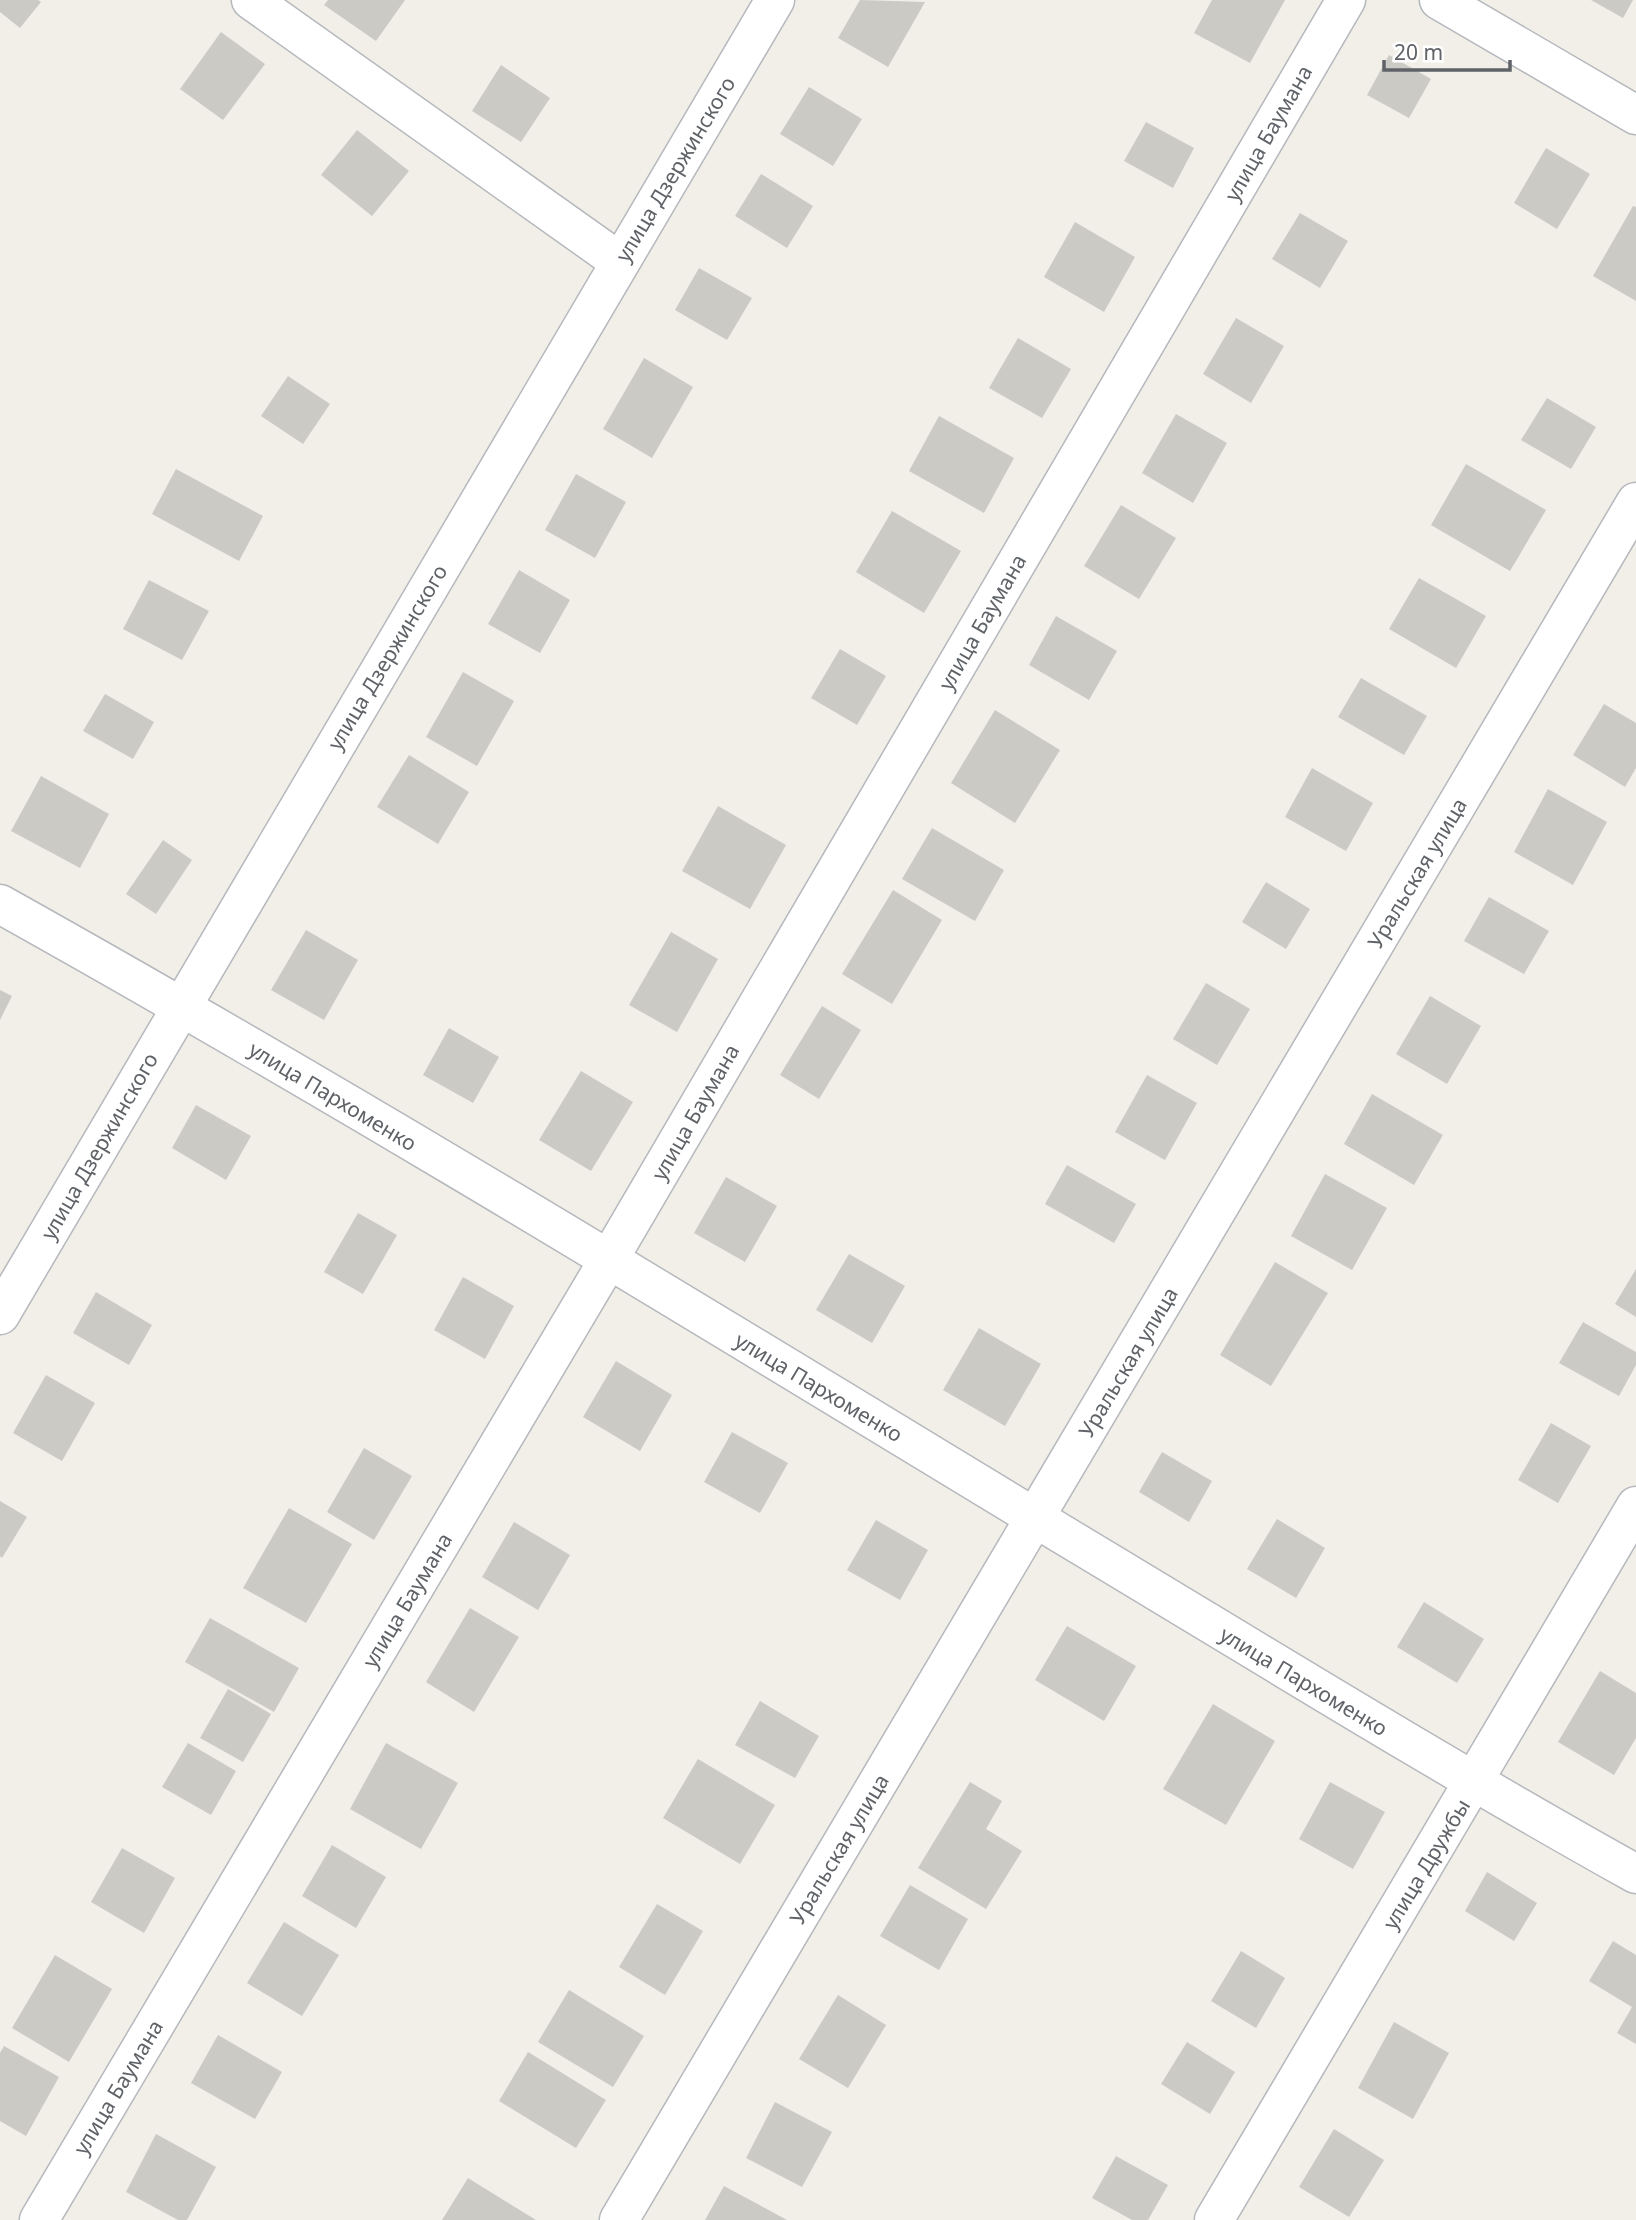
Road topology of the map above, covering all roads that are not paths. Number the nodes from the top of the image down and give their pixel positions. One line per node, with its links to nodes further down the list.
1 (251, 0): 6 (street)
2 (775, 0): 6 (street, улица Дзержинского)
3 (1346, 0): 10 (street, улица Баумана)
4 (1440, 0): 5 (street)
5 (1636, 115)
6 (620, 262): 9 (street, улица Дзержинского)
7 (1636, 502): 13 (street, Уральская улица)
8 (0, 904): 9 (street, улица Пархоменко)
9 (181, 1005): 10 (street, улица Пархоменко); 11 (street, улица Дзержинского)
10 (609, 1259): 13 (street, улица Пархоменко); 16 (street, улица Баумана)
11 (0, 1315)
12 (1636, 1506): 14 (street, улица Дружбы)
13 (1035, 1518): 14 (street, улица Пархоменко); 17 (street, Уральская улица)
14 (1474, 1783): 15 (street, улица Пархоменко); 18 (street, улица Дружбы)
15 (1636, 1874)
16 (39, 2220)
17 (619, 2220)
18 (1214, 2220)

